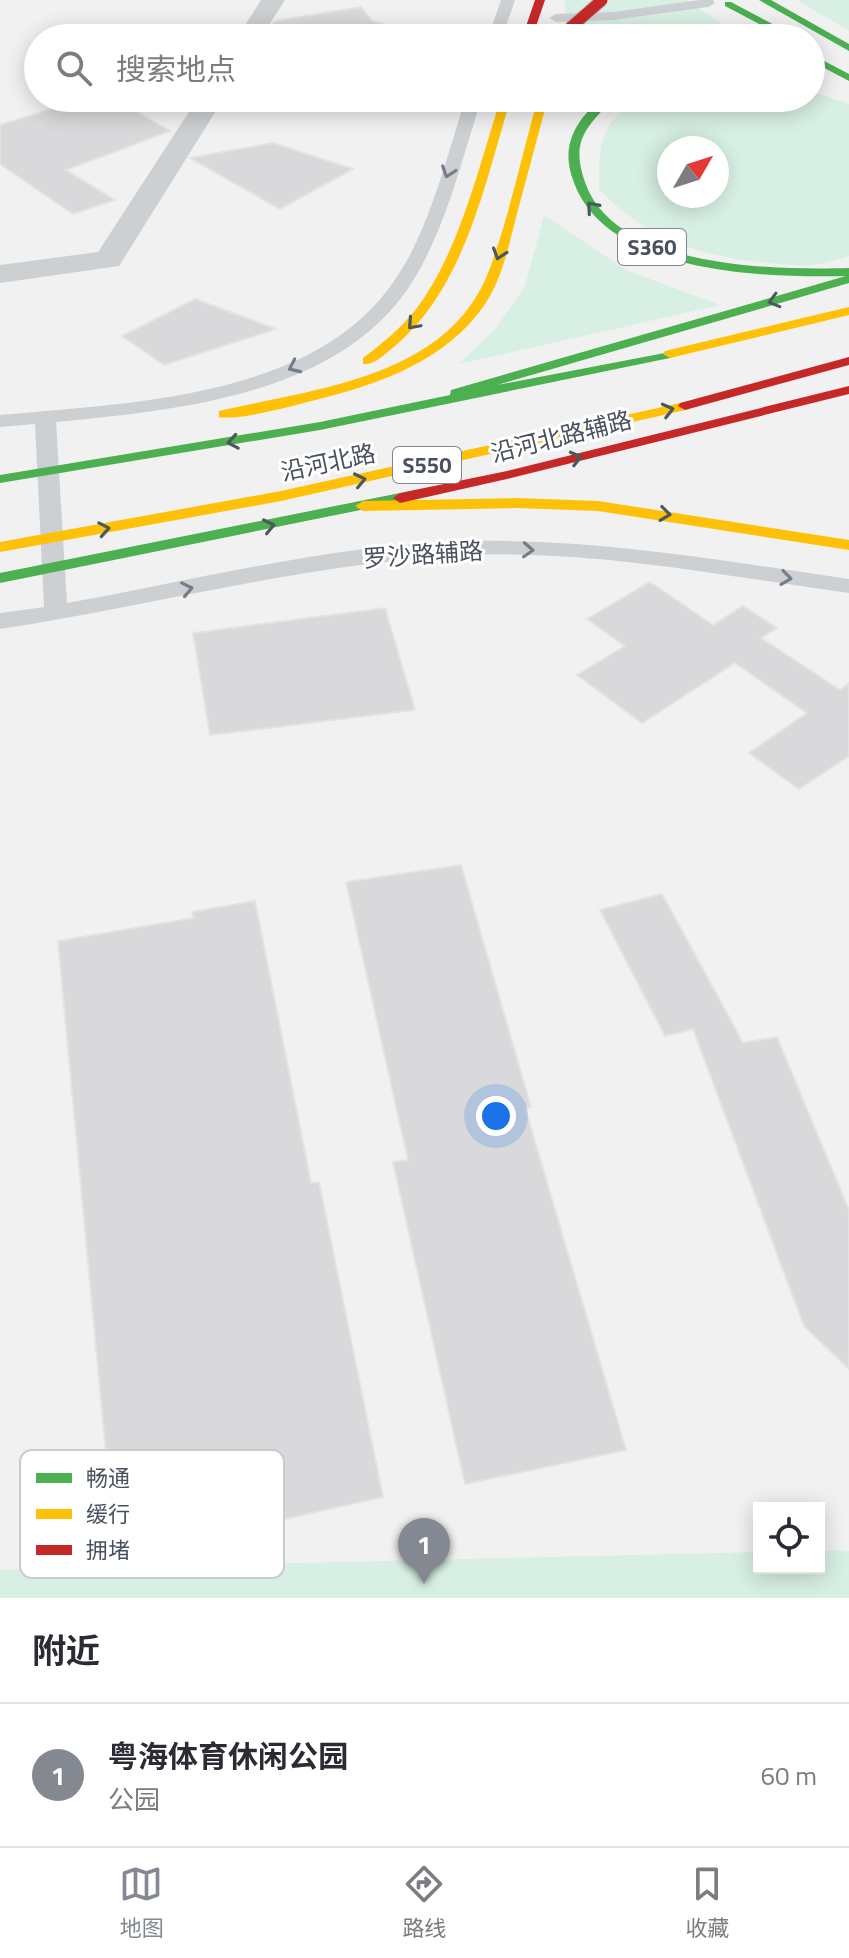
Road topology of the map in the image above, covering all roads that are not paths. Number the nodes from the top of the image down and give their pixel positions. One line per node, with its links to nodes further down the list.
1 (273, 0): 8 (street)
2 (508, 0): 9 (lane)
3 (540, 0): 10 (main road)
4 (602, 0): 11 (main road, bridge)
5 (764, 0): 14 (main road)
6 (719, 2): 7 (lane); 12 (main road); 13 (main road)
7 (556, 18)
8 (258, 24)
9 (503, 24)
10 (532, 24)
11 (574, 24)
12 (756, 24)
13 (765, 24)
14 (806, 24)
15 (825, 34): 16 (main road)
16 (849, 48)
17 (825, 54): 19 (main road)
18 (825, 65): 20 (main road)
19 (849, 65)
20 (849, 78)
21 (826, 84): 22 (main road)
22 (849, 91)
23 (202, 112): 29 (street)
24 (469, 112): 36 (lane, one-way to 36)
25 (501, 112): 34 (main road, one-way to 34)
26 (539, 112): 34 (main road, one-way to 34)
27 (590, 112): 28 (main road, S360, one-way to 27)
28 (849, 272)
29 (0, 274)
30 (849, 279): 35 (main road, S550, one-way to 35)
31 (849, 311): 35 (main road, 沿河北路 / S550)
32 (849, 361): 44 (main road, 沿河北路 / S550, one-way to 32)
33 (849, 390): 42 (main road, 沿河北路辅路, one-way to 33)
34 (273, 404): 37 (main road)
35 (392, 412): 41 (main road, 沿河北路 / S550, one-way to 41)
36 (45, 416): 38 (lane); 47 (lane)
37 (213, 417)
38 (0, 421)
39 (61, 447): 40 (main road)
40 (30, 453)
41 (0, 479)
42 (363, 506): 43 (main road, one-way to 43); 45 (main road, 沿河北路辅路, one-way to 42)
43 (849, 545)
44 (0, 547)
45 (0, 578)
46 (849, 586): 47 (lane, 罗沙路辅路, one-way to 46)
47 (56, 614): 48 (lane, 罗沙路辅路)
48 (0, 621)

